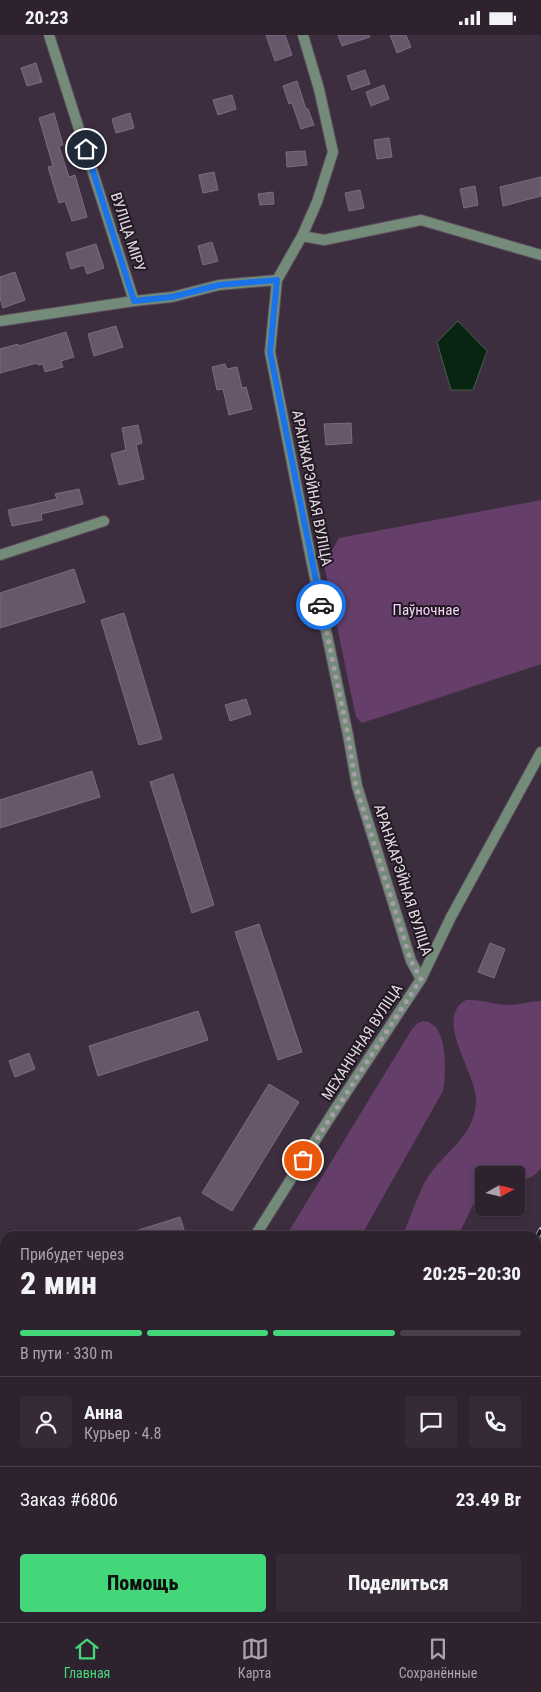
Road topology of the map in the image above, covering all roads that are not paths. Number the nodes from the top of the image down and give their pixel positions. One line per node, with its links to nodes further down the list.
1 (49, 35): 6 (street, ВУЛІЦА МІРУ)
2 (303, 35): 3 (street, АРАНЖАРЭЙНАЯ ВУЛІЦА)
3 (302, 236): 4 (street); 5 (street, АРАНЖАРЭЙНАЯ ВУЛІЦА)
4 (541, 255)
5 (277, 280): 6 (street); 11 (street, АРАНЖАРЭЙНАЯ ВУЛІЦА)
6 (134, 301): 7 (street)
7 (0, 321)
8 (104, 521): 9 (street)
9 (0, 555)
10 (541, 753): 11 (street, МЕХАНІЧНАЯ ВУЛІЦА)
11 (421, 979): 12 (street, МЕХАНІЧНАЯ ВУЛІЦА)
12 (258, 1231)

